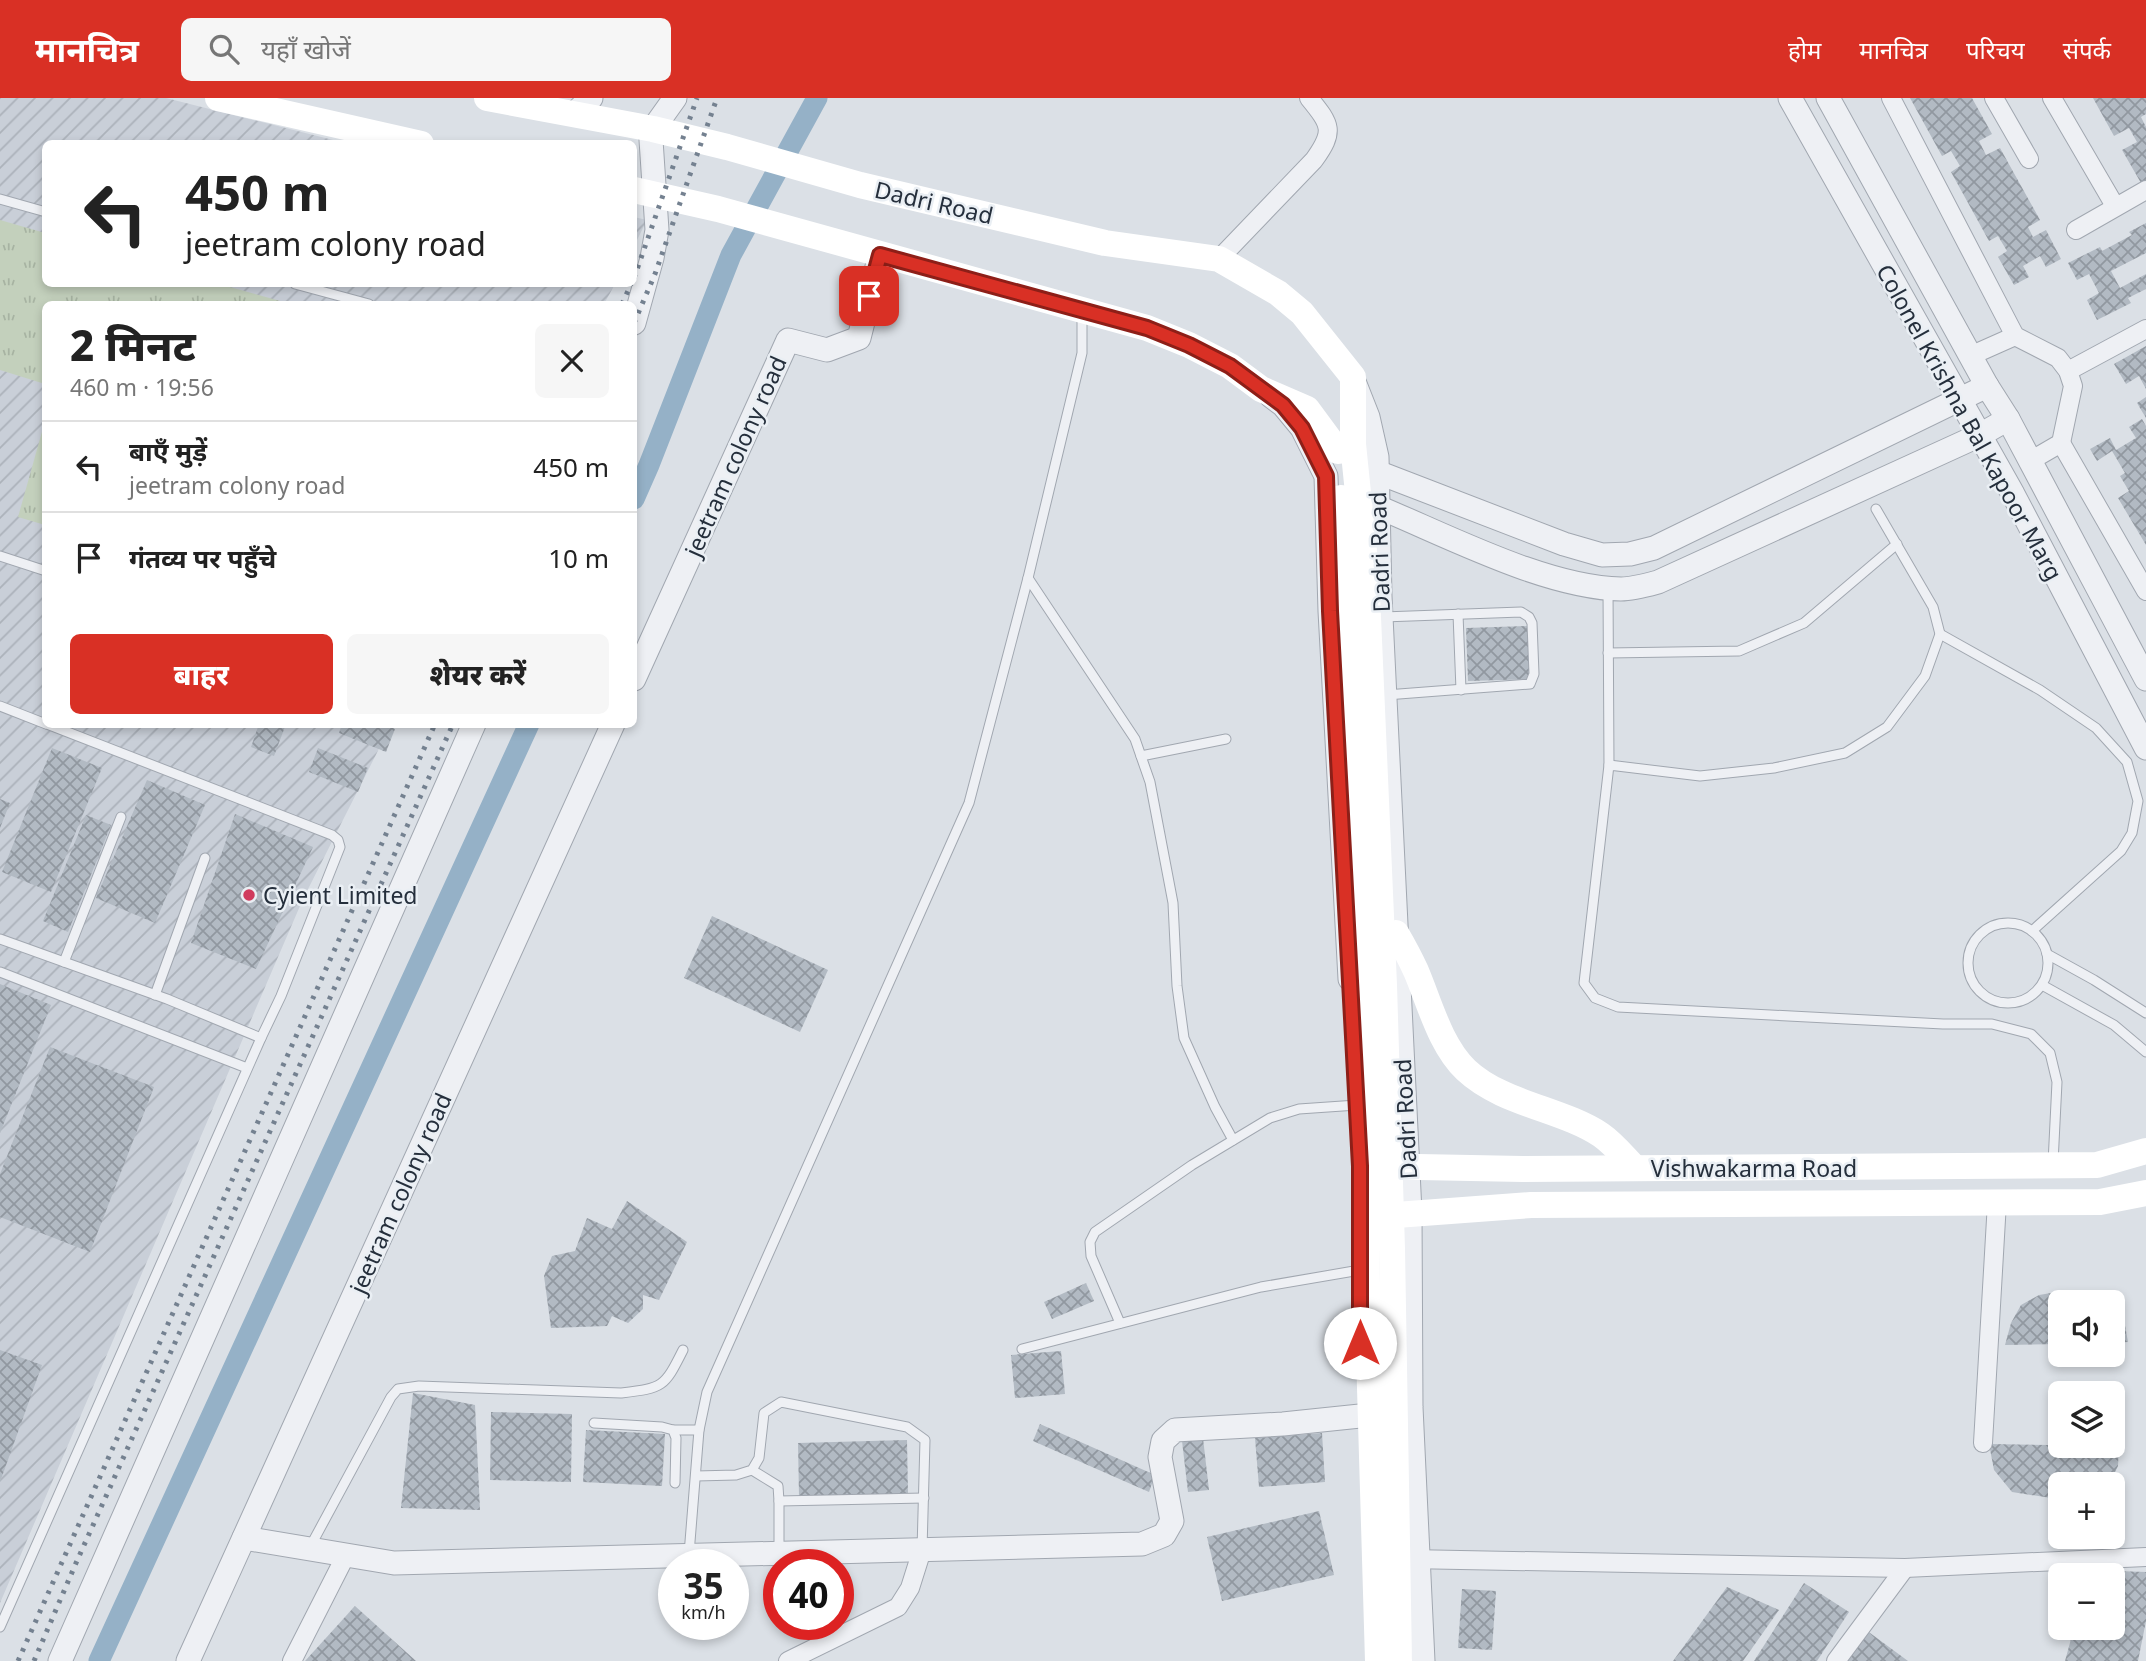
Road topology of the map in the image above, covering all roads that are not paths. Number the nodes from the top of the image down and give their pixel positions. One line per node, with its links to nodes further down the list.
1 (218, 98): 12 (main road)
2 (487, 98): 10 (main road, Dadri Road)
3 (675, 98): 11 (street)
4 (1309, 98): 21 (street)
5 (1790, 98): 33 (street, Colonel Krishna Bal Kapoor Marg)
6 (1828, 98): 28 (street, Colonel Krishna Bal Kapoor Marg)
7 (1891, 98): 27 (street)
8 (1994, 98): 13 (street)
9 (2052, 98): 17 (street)
10 (583, 106): 11 (main road, Dadri Road)
11 (653, 129): 15 (street); 21 (main road, Dadri Road)
12 (403, 140)
13 (2029, 159)
14 (2146, 190): 17 (street)
15 (645, 192): 20 (main road, Dadri Road); 25 (street)
16 (0, 199): 18 (lane)
17 (2115, 206): 19 (street)
18 (42, 211)
19 (2076, 230)
20 (880, 255): 24 (main road, Dadri Road); 54 (street, jeetram colony road)
21 (1219, 259): 30 (main road, Dadri Road)
22 (306, 287): 23 (lane)
23 (358, 301)
24 (1082, 311): 32 (main road, Dadri Road); 47 (lane)
25 (637, 312)
26 (2146, 329): 29 (street)
27 (2015, 335): 28 (street); 29 (street)
28 (1970, 356): 31 (street, Colonel Krishna Bal Kapoor Marg)
29 (2068, 371): 36 (street)
30 (1353, 377): 37 (main road); 39 (street, Dadri Road)
31 (1987, 386): 33 (street); 34 (street, Colonel Krishna Bal Kapoor Marg)
32 (1261, 388): 37 (main road); 40 (street, Dadri Road)
33 (1960, 399): 35 (street, Colonel Krishna Bal Kapoor Marg); 39 (street)
34 (2008, 419): 35 (street); 38 (street, Colonel Krishna Bal Kapoor Marg)
35 (1980, 435): 48 (street); 64 (street, Colonel Krishna Bal Kapoor Marg)
36 (2061, 443): 38 (street); 49 (street)
37 (1345, 447): 125 (main road, bridge); 126 (main road, bridge)
38 (2030, 461): 55 (street, Colonel Krishna Bal Kapoor Marg)
39 (1377, 472): 40 (street); 41 (street, Dadri Road)
40 (1326, 476): 43 (street, Dadri Road)
41 (1378, 507): 43 (street); 48 (street); 51 (street, Dadri Road)
42 (1876, 509): 44 (lane)
43 (1327, 511): 81 (street, Dadri Road)
44 (1897, 544): 52 (lane); 53 (lane)
45 (0, 556): 46 (lane)
46 (42, 570)
47 (1028, 578): 65 (lane); 99 (lane)
48 (1608, 588): 53 (lane)
49 (2146, 591)
50 (1458, 614): 51 (lane); 56 (lane); 56 (lane)
51 (1381, 617): 57 (street, Dadri Road)
52 (1940, 634): 66 (lane); 69 (lane)
53 (1608, 653): 66 (lane)
54 (637, 672)
55 (2146, 680)
56 (1461, 690): 57 (lane)
57 (1385, 695): 70 (street, Dadri Road)
58 (0, 706): 59 (lane)
59 (42, 722)
60 (56, 728): 78 (lane)
61 (472, 728): 120 (street)
62 (611, 728): 106 (street, jeetram colony road)
63 (1226, 739): 65 (lane)
64 (2146, 748)
65 (1141, 756): 82 (lane)
66 (1609, 765): 86 (lane)
67 (121, 817): 73 (lane)
68 (205, 858): 76 (lane)
69 (2032, 931): 72 (lane); 75 (lane)
70 (1396, 933): 85 (street, Dadri Road); 87 (main road)
71 (0, 939): 73 (lane)
72 (2047, 954): 75 (lane); 77 (lane)
73 (64, 962): 76 (lane)
74 (0, 972): 80 (lane)
75 (2042, 985): 79 (lane)
76 (155, 995): 78 (lane)
77 (2146, 1013)
78 (261, 1038): 80 (lane)
79 (2146, 1052)
80 (247, 1068): 118 (lane)
81 (1357, 1105): 82 (lane); 84 (street, Dadri Road)
82 (1233, 1140): 93 (lane)
83 (2146, 1151): 86 (main road, Vishwakarma Road)
84 (1360, 1166): 85 (main road, Vishwakarma Road); 91 (street, Dadri Road)
85 (1407, 1166): 87 (main road, Vishwakarma Road); 90 (street, Dadri Road)
86 (2053, 1166): 87 (main road, Vishwakarma Road)
87 (1635, 1168)
88 (2146, 1193): 89 (main road, Vishwakarma Road)
89 (1997, 1202): 90 (main road, Vishwakarma Road); 100 (street)
90 (1410, 1212): 91 (main road, Vishwakarma Road); 115 (street, Dadri Road)
91 (1359, 1218): 92 (street, Dadri Road)
92 (1360, 1270): 93 (lane); 96 (street, Dadri Road)
93 (1120, 1323): 94 (lane)
94 (1022, 1349)
95 (683, 1350): 107 (lane)
96 (1360, 1416): 110 (street); 116 (street, Dadri Road)
97 (594, 1423): 98 (lane)
98 (673, 1430): 99 (lane); 103 (lane)
99 (699, 1430): 102 (lane)
100 (1983, 1443)
101 (752, 1470): 102 (lane); 104 (lane); 105 (lane)
102 (696, 1476): 108 (lane)
103 (675, 1483)
104 (924, 1498): 105 (lane); 110 (lane)
105 (779, 1501): 109 (lane)
106 (244, 1538): 107 (street); 121 (street, jeetram colony road)
107 (309, 1549): 112 (street)
108 (690, 1549)
109 (779, 1549)
110 (922, 1550): 111 (street); 123 (street)
111 (854, 1552)
112 (346, 1555): 113 (street); 122 (street)
113 (658, 1557)
114 (2146, 1557): 117 (street)
115 (1417, 1559): 116 (street); 117 (street); 127 (street, Dadri Road)
116 (1364, 1563): 124 (street, Dadri Road)
117 (1905, 1567): 128 (street)
118 (5, 1607): 119 (lane)
119 (0, 1627)
120 (60, 1661)
121 (188, 1661)
122 (292, 1661)
123 (788, 1661)
124 (1367, 1661)
125 (1378, 1661)
126 (1399, 1661)
127 (1423, 1661)
128 (1836, 1661)

